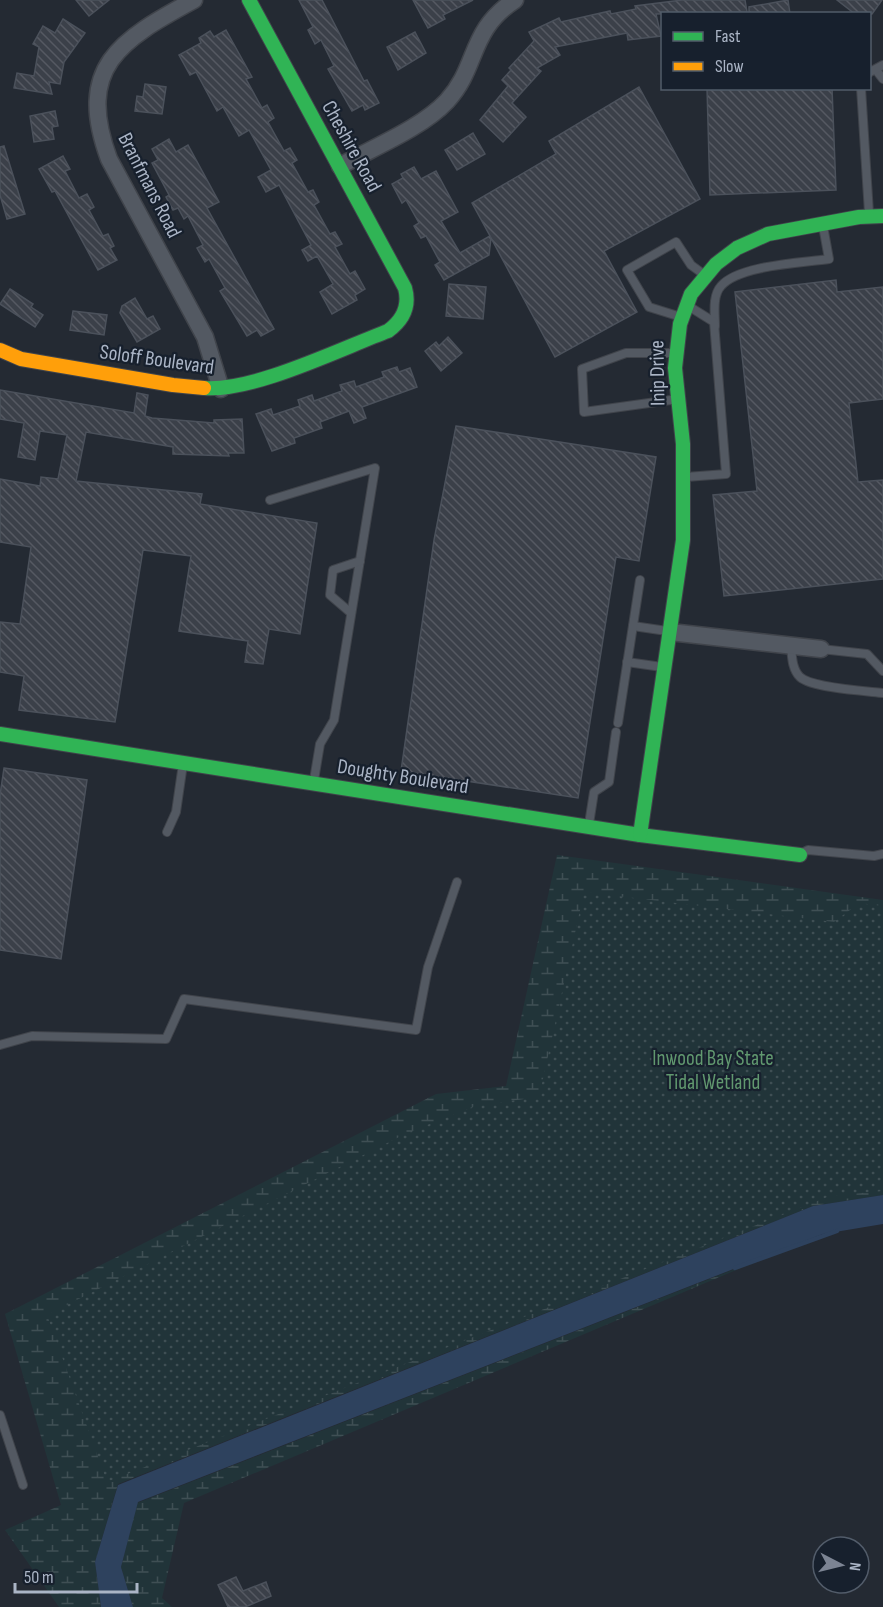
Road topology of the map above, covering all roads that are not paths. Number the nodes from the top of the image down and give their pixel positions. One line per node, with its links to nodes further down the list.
1 (194, 0): 16 (street, Branfmans Road)
2 (249, 0): 7 (street, Cheshire Road)
3 (515, 0): 7 (street)
4 (876, 69): 5 (lane)
5 (883, 79)
6 (861, 90): 8 (lane)
7 (340, 166): 12 (street, Cheshire Road)
8 (876, 216): 9 (street, Inip Drive)
9 (823, 224): 10 (street, Inip Drive); 13 (lane)
10 (706, 276): 11 (street, Inip Drive); 11 (lane)
11 (685, 311): 13 (lane); 15 (street, Inip Drive)
12 (403, 315): 16 (street, Soloff Boulevard)
13 (715, 330): 18 (lane)
14 (0, 350): 16 (street, Soloff Boulevard)
15 (675, 353): 17 (street, Inip Drive); 17 (lane)
16 (221, 389)
17 (678, 399): 18 (street, Inip Drive)
18 (684, 477): 24 (street, Inip Drive)
19 (270, 500): 20 (lane)
20 (360, 561): 22 (lane); 22 (lane)
21 (640, 580): 23 (lane)
22 (351, 613): 33 (lane)
23 (633, 626): 24 (lane); 27 (lane)
24 (670, 632): 25 (street); 28 (street, Inip Drive)
25 (791, 646): 26 (street); 30 (lane)
26 (821, 650): 29 (lane)
27 (627, 662): 28 (lane); 34 (lane)
28 (665, 668): 36 (street, Inip Drive)
29 (883, 671)
30 (883, 693)
31 (0, 734): 32 (street, Doughty Boulevard)
32 (183, 763): 33 (street, Doughty Boulevard); 35 (lane)
33 (313, 784): 34 (street, Doughty Boulevard)
34 (589, 827): 36 (street, Doughty Boulevard)
35 (167, 832)
36 (640, 835): 38 (street, Doughty Boulevard)
37 (883, 854): 38 (lane)
38 (800, 855)
39 (457, 882): 40 (lane)
40 (0, 1045)
41 (0, 1415): 42 (lane)
42 (23, 1485)

